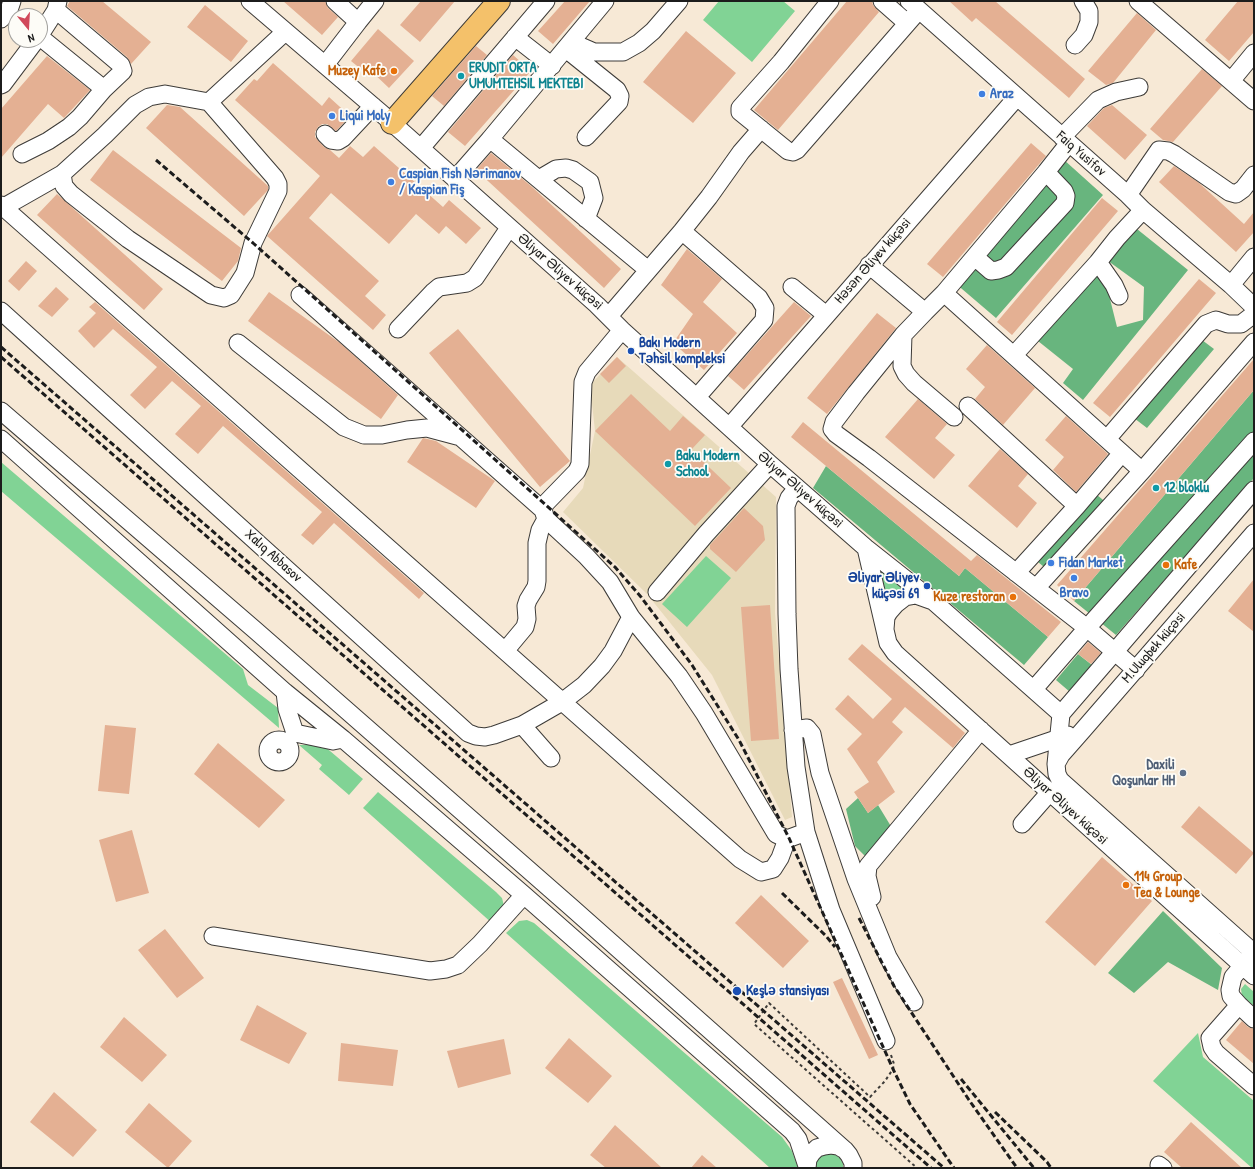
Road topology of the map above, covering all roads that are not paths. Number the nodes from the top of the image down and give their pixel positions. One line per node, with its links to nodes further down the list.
1 (250, 1): 18 (street, Əliyar Əliyev küçəsi)
2 (335, 1): 16 (street)
3 (375, 1): 16 (street)
4 (480, 1): 34 (main road)
5 (499, 1): 34 (main road)
6 (546, 1): 19 (street)
7 (605, 1): 22 (street)
8 (829, 1): 35 (street)
9 (882, 1): 17 (street)
10 (1083, 1): 21 (street)
11 (1138, 1): 27 (street)
12 (675, 2): 22 (street)
13 (914, 5): 17 (street); 31 (street, Faiq Yusifov)
14 (57, 6): 15 (street); 30 (street)
15 (48, 22)
16 (358, 22): 25 (street)
17 (907, 23): 35 (street)
18 (285, 32): 25 (street, Əliyar Əliyev küçəsi); 33 (street)
19 (515, 37): 26 (street); 40 (street)
20 (48, 43): 30 (street)
21 (1075, 45)
22 (568, 46): 26 (street); 37 (street)
23 (30, 48): 28 (street)
24 (1254, 53): 27 (street)
25 (325, 65): 34 (street, Əliyar Əliyev küçəsi)
26 (552, 66): 38 (street)
27 (1231, 81): 32 (street)
28 (1, 85)
29 (1139, 87): 39 (street)
30 (104, 89): 41 (street)
31 (1017, 97): 39 (street, Faiq Yusifov); 56 (street, Həsən Əliyev küçəsi)
32 (1254, 101)
33 (209, 102): 43 (street); 43 (street)
34 (382, 114): 36 (street); 40 (street, Əliyar Əliyev küçəsi)
35 (761, 129): 52 (street)
36 (325, 134)
37 (586, 137)
38 (490, 139): 45 (street); 46 (street)
39 (1065, 140): 42 (street); 47 (street, Faiq Yusifov)
40 (421, 148): 45 (street, Əliyar Əliyev küçəsi)
41 (22, 154)
42 (1046, 172): 53 (street); 53 (street)
43 (62, 174): 48 (street)
44 (1254, 175): 47 (street)
45 (454, 179): 51 (street, Əliyar Əliyev küçəsi)
46 (539, 179): 50 (street); 50 (street)
47 (1128, 195): 49 (street, Faiq Yusifov)
48 (2, 206): 100 (street)
49 (1143, 210): 55 (street); 58 (street, Faiq Yusifov)
50 (586, 219): 57 (street)
51 (509, 228): 68 (street, Əliyar Əliyev küçəsi); 69 (street)
52 (682, 231): 57 (street); 75 (street)
53 (975, 257): 60 (street)
54 (1254, 257): 58 (street)
55 (1098, 262): 62 (street); 74 (street)
56 (869, 265): 65 (street); 67 (street, Həsən Əliyev küçəsi)
57 (648, 270): 68 (street)
58 (1231, 285): 63 (street, Faiq Yusifov)
59 (792, 287): 67 (street)
60 (944, 293): 65 (street); 74 (street)
61 (300, 295): 80 (street)
62 (1119, 296)
63 (1254, 306)
64 (1, 311): 107 (street, Xalıq Abbasov)
65 (925, 312): 71 (street)
66 (1254, 314): 82 (street)
67 (826, 315): 79 (street, Həsən Əliyev küçəsi)
68 (609, 316): 70 (street, Əliyar Əliyev küçəsi)
69 (398, 329)
70 (622, 330): 75 (street, Əliyar Əliyev küçəsi); 90 (street)
71 (903, 335): 78 (street); 93 (street)
72 (1254, 342): 86 (street)
73 (238, 343): 80 (street)
74 (1014, 355): 82 (street)
75 (697, 398): 79 (street, Əliyar Əliyev küçəsi)
76 (968, 406): 89 (street)
77 (1, 411): 130 (street)
78 (954, 417)
79 (730, 426): 85 (street, Əliyar Əliyev küçəsi)
80 (461, 437): 90 (street)
81 (1, 439): 104 (street)
82 (1107, 439): 84 (street)
83 (1254, 441): 98 (street)
84 (1122, 452): 86 (street); 89 (street)
85 (770, 464): 87 (street, Əliyar Əliyev küçəsi); 95 (street)
86 (1142, 471): 94 (street)
87 (797, 488): 92 (street, Əliyar Əliyev küçəsi); 108 (street)
88 (1254, 490): 101 (street, M.Uluqbek küçəsi)
89 (1077, 506): 93 (street)
90 (545, 514): 97 (street); 100 (street)
91 (1252, 538): 102 (street, M.Uluqbek küçəsi)
92 (866, 548): 96 (street, Əliyar Əliyev küçəsi); 99 (street, Əliyar Əliyev küçəsi)
93 (1016, 573): 94 (street)
94 (1036, 588): 98 (street)
95 (656, 592)
96 (933, 601): 99 (street); 103 (street, Əliyar Əliyev küçəsi)
97 (631, 617): 105 (street, Xalıq Abbasov); 119 (street)
98 (1087, 628): 101 (street); 103 (street)
99 (885, 629): 109 (street, Əliyar Əliyev küçəsi)
100 (505, 651): 105 (street)
101 (1114, 651): 102 (street); 106 (street, M.Uluqbek küçəsi)
102 (1136, 670): 110 (street, M.Uluqbek küçəsi)
103 (1034, 689): 106 (street, Əliyar Əliyev küçəsi)
104 (285, 692): 112 (street); 112 (street)
105 (562, 702): 107 (street, Xalıq Abbasov); 119 (street)
106 (1061, 714): 111 (street, Əliyar Əliyev küçəsi)
107 (522, 726): 114 (street)
108 (793, 730): 118 (street); 121 (street)
109 (981, 730): 113 (street, Əliyar Əliyev küçəsi); 121 (street)
110 (1083, 730): 111 (street); 115 (street, M.Uluqbek küçəsi)
111 (1058, 738): 113 (street); 115 (street, Əliyar Əliyev küçəsi)
112 (343, 739): 120 (street)
113 (1009, 755): 116 (street, Əliyar Əliyev küçəsi)
114 (551, 758)
115 (1056, 764): 123 (street, Əliyar Əliyev küçəsi)
116 (1050, 792): 117 (street); 124 (street, Əliyar Əliyev küçəsi)
117 (1022, 824)
118 (806, 832): 119 (street); 128 (street)
119 (787, 839)
120 (524, 895): 122 (street); 131 (street)
121 (869, 914): 125 (street)
122 (212, 936)
123 (1254, 953): 124 (street)
124 (1248, 971): 126 (street)
125 (914, 1002)
126 (1239, 1005): 127 (street); 129 (street)
127 (1254, 1019)
128 (886, 1041)
129 (1254, 1086)
130 (845, 1150): 131 (street); 132 (street)
131 (807, 1167)
132 (853, 1168)

